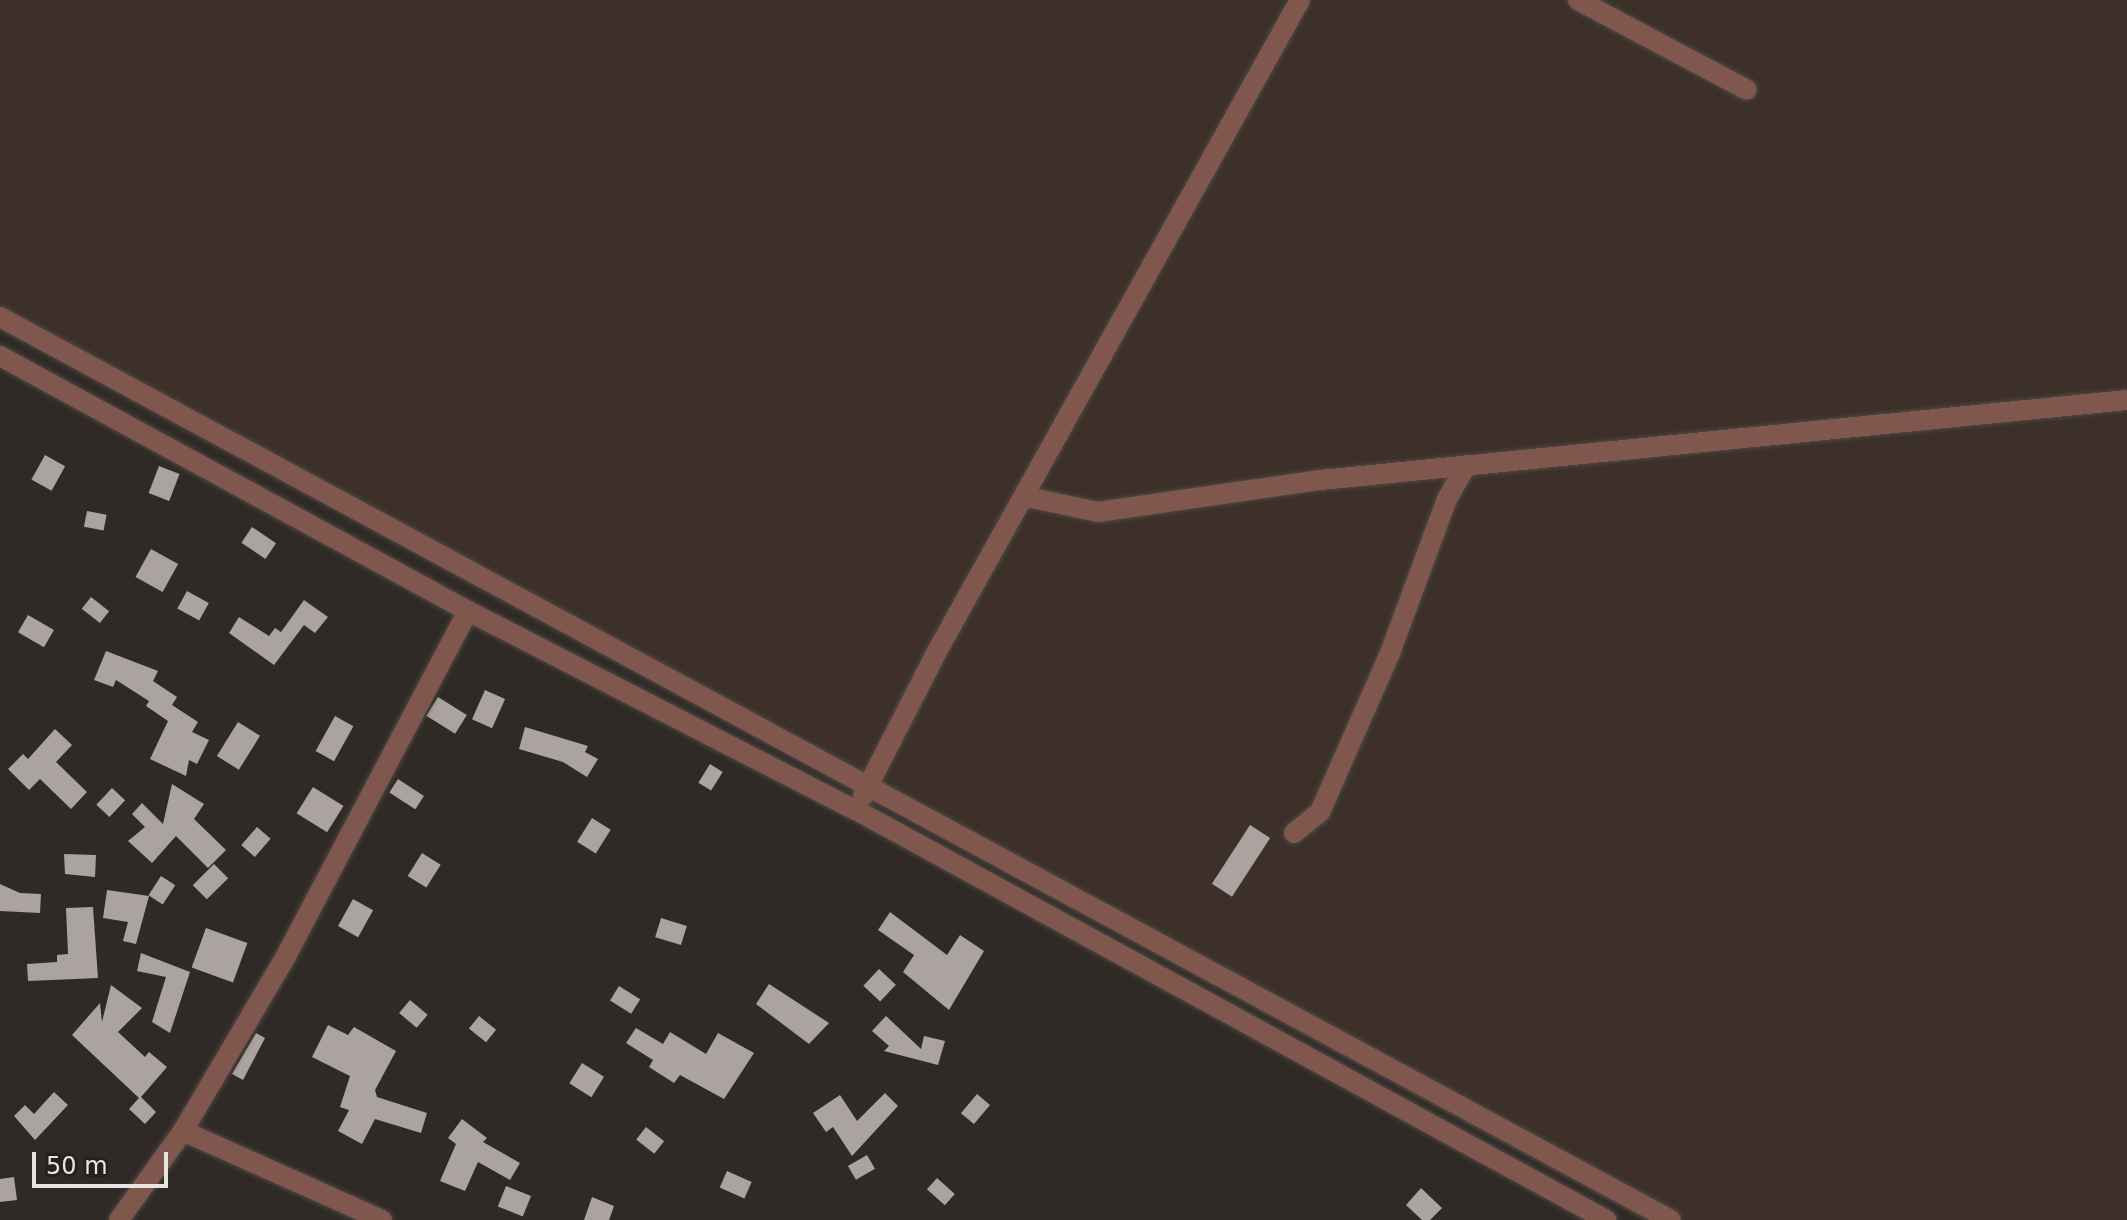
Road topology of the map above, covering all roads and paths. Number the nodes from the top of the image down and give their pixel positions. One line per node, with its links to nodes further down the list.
1 (1300, 0): 8 (street)
2 (1578, 0): 3 (street)
3 (1747, 90)
4 (0, 317): 10 (street)
5 (0, 356): 9 (street)
6 (2127, 400): 7 (street)
7 (1467, 465): 8 (street); 12 (street)
8 (1027, 497): 10 (street)
9 (468, 611): 11 (street); 13 (street)
10 (868, 785): 11 (street); 17 (street)
11 (856, 810): 16 (street)
12 (1294, 833)
13 (183, 1131): 14 (street); 15 (street)
14 (119, 1220)
15 (382, 1220)
16 (1606, 1220)
17 (1671, 1220)

